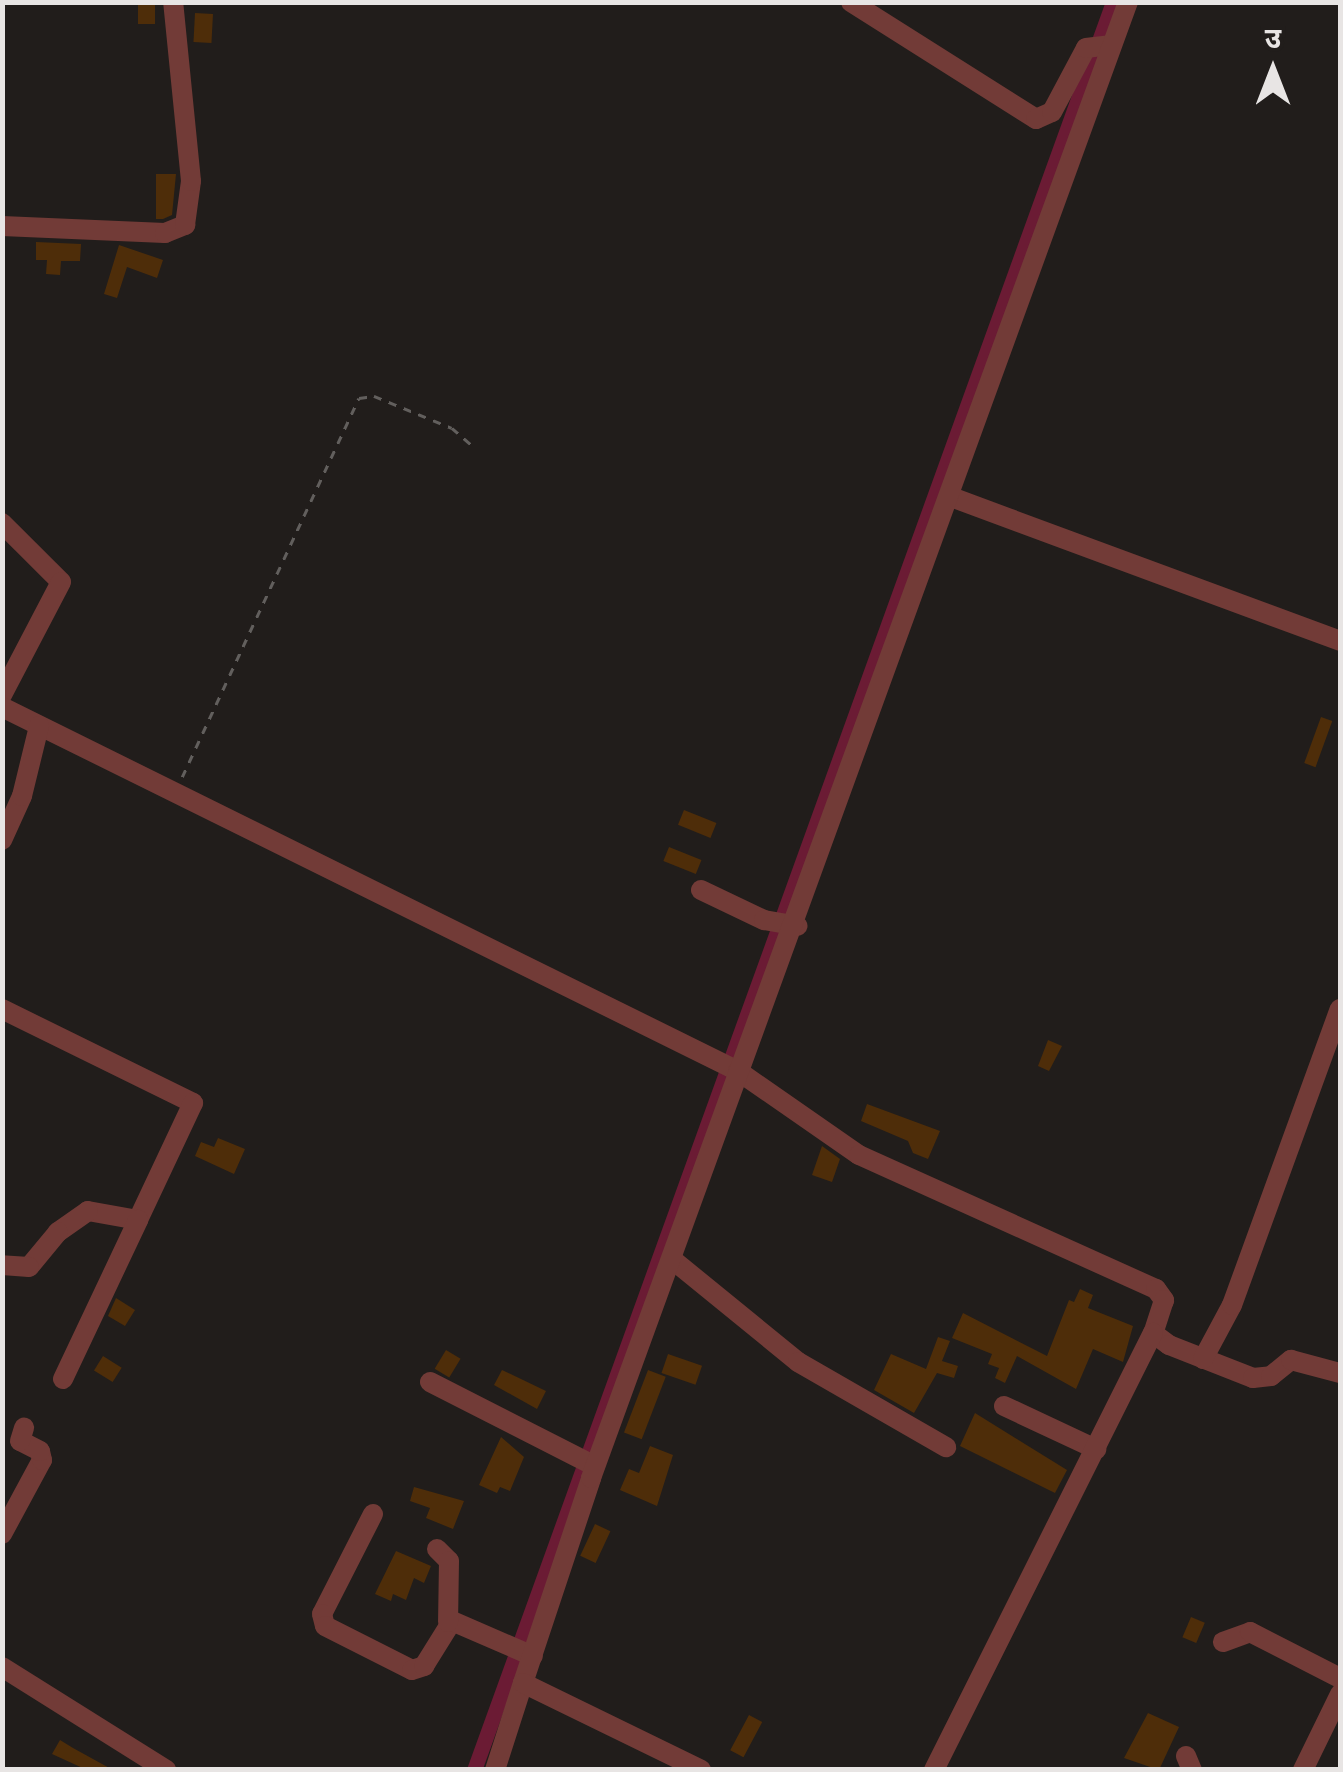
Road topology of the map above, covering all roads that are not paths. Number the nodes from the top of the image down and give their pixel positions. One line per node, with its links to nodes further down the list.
1 (173, 2): 5 (street)
2 (851, 2): 4 (street)
3 (1128, 2): 4 (street)
4 (1102, 46): 6 (street)
5 (2, 226)
6 (951, 497): 8 (street); 14 (street)
7 (2, 524): 9 (street)
8 (1340, 641)
9 (2, 695)
10 (2, 707): 11 (street)
11 (39, 726): 12 (street); 17 (street)
12 (2, 840)
13 (701, 890): 14 (street)
14 (786, 925): 17 (street)
15 (2, 1009): 18 (street)
16 (1340, 1009): 22 (street)
17 (737, 1073): 19 (street); 21 (street)
18 (138, 1220): 20 (street); 24 (street)
19 (673, 1260): 28 (street); 30 (street)
20 (2, 1265)
21 (1152, 1333): 22 (street); 29 (street)
22 (1204, 1359): 23 (street)
23 (1340, 1373)
24 (63, 1378)
25 (430, 1382): 30 (street)
26 (1004, 1406): 29 (street)
27 (24, 1428): 32 (street)
28 (946, 1447)
29 (1096, 1450): 44 (street)
30 (586, 1462): 36 (street)
31 (373, 1514): 34 (street)
32 (2, 1534)
33 (437, 1549): 34 (street)
34 (448, 1622): 36 (street)
35 (1223, 1642): 38 (street)
36 (530, 1655): 39 (street)
37 (2, 1667): 41 (street)
38 (1340, 1678)
39 (523, 1683): 42 (street); 43 (street)
40 (1340, 1694): 45 (street)
41 (166, 1770)
42 (495, 1770)
43 (701, 1770)
44 (934, 1770)
45 (1303, 1770)

